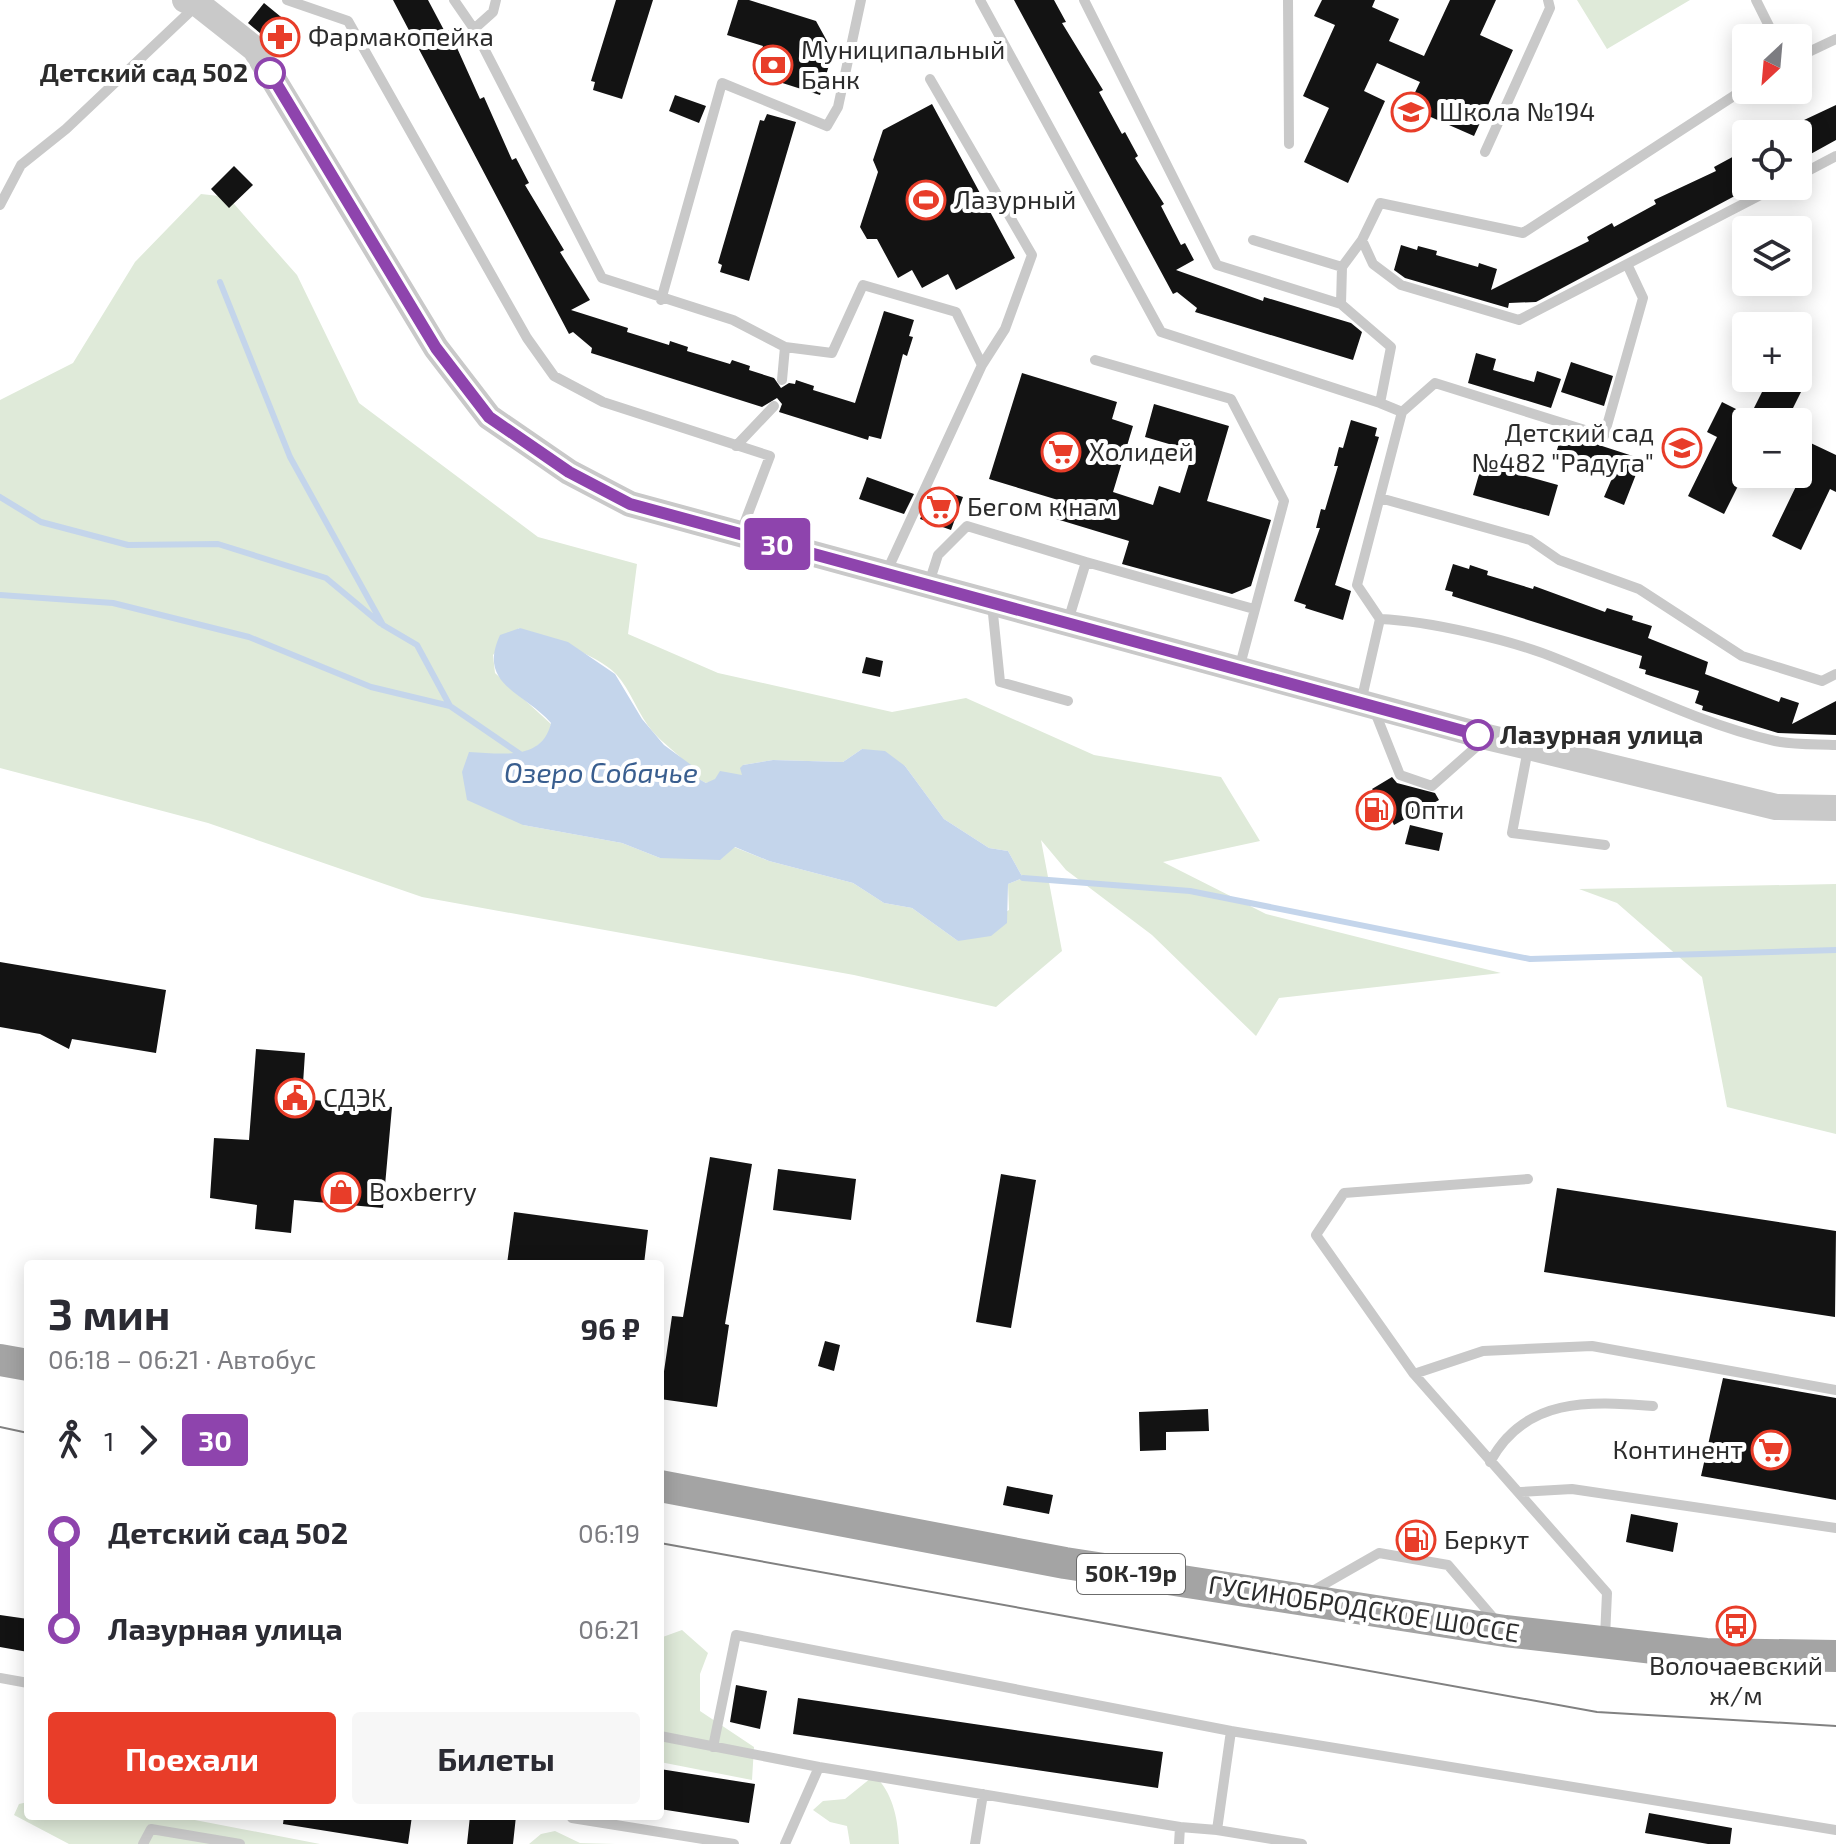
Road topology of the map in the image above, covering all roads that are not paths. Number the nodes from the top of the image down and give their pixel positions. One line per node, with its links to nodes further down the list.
1 (287, 0): 36 (lane)
2 (454, 0): 12 (lane)
3 (496, 0): 12 (lane)
4 (861, 0): 27 (lane)
5 (980, 0): 33 (lane)
6 (1084, 0): 28 (lane)
7 (1288, 0): 17 (lane)
8 (1548, 0): 18 (lane)
9 (1756, 0): 11 (lane)
10 (204, 6): 22 (lane); 38 (street)
11 (1768, 24)
12 (474, 29): 27 (lane)
13 (1836, 39): 14 (lane)
14 (1812, 50)
15 (930, 79): 31 (lane)
16 (1732, 97): 24 (lane)
17 (1289, 144)
18 (1485, 152)
19 (1836, 156): 20 (lane)
20 (1812, 169)
21 (1751, 200): 25 (lane)
22 (0, 205)
23 (1253, 240): 26 (lane)
24 (1362, 240): 25 (lane); 26 (lane)
25 (1627, 264): 35 (lane)
26 (1342, 267): 28 (lane)
27 (661, 300): 29 (lane)
28 (1341, 304): 33 (lane)
29 (785, 347): 31 (lane); 32 (lane)
30 (1095, 360): 43 (lane)
31 (982, 365): 40 (lane)
32 (782, 380)
33 (1380, 403): 35 (lane)
34 (774, 406): 36 (lane)
35 (1402, 412): 37 (lane)
36 (736, 446): 38 (lane)
37 (1380, 498): 44 (lane); 47 (lane)
38 (740, 533): 40 (street)
39 (1086, 562): 41 (lane); 43 (lane); 45 (lane)
40 (886, 573): 41 (street)
41 (928, 585): 42 (street)
42 (992, 602): 45 (street); 48 (lane)
43 (1254, 609): 46 (lane)
44 (1380, 619): 49 (lane); 51 (lane)
45 (1068, 623): 46 (street)
46 (1238, 670): 49 (street)
47 (1836, 674)
48 (1068, 701)
49 (1367, 704): 50 (street); 50 (lane)
50 (1487, 737): 52 (street)
51 (1836, 745)
52 (1528, 747): 53 (street); 54 (lane)
53 (1836, 808)
54 (1605, 845)
55 (1528, 1179): 58 (lane)
56 (0, 1360): 57 (main road)
57 (24, 1364)
58 (1414, 1374): 59 (lane); 61 (lane)
59 (1836, 1390)
60 (1653, 1406): 61 (lane)
61 (1490, 1462): 63 (lane)
62 (664, 1487): 65 (main road, ГУСИНОБРОДСКОЕ ШОССЕ / 50К-19р)
63 (1521, 1492): 64 (lane); 67 (lane)
64 (1836, 1528)
65 (1298, 1599): 66 (main road, ГУСИНОБРОДСКОЕ ШОССЕ / 50К-19р); 66 (lane)
66 (1505, 1631): 67 (main road, ГУСИНОБРОДСКОЕ ШОССЕ / 50К-19р)
67 (1605, 1643): 68 (main road, ГУСИНОБРОДСКОЕ ШОССЕ / 50К-19р)
68 (1836, 1656)
69 (0, 1678): 70 (lane)
70 (24, 1682)
71 (1231, 1731): 73 (lane); 78 (lane); 79 (lane)
72 (664, 1737): 73 (lane)
73 (713, 1747): 74 (lane)
74 (819, 1767): 75 (lane); 83 (lane)
75 (983, 1794): 77 (lane); 84 (lane)
76 (584, 1820): 82 (lane)
77 (1180, 1827): 78 (lane); 85 (lane)
78 (1217, 1830): 86 (lane)
79 (1836, 1830)
80 (143, 1844): 81 (lane)
81 (240, 1844)
82 (734, 1844)
83 (785, 1844)
84 (975, 1844)
85 (1179, 1844)
86 (1302, 1844)

